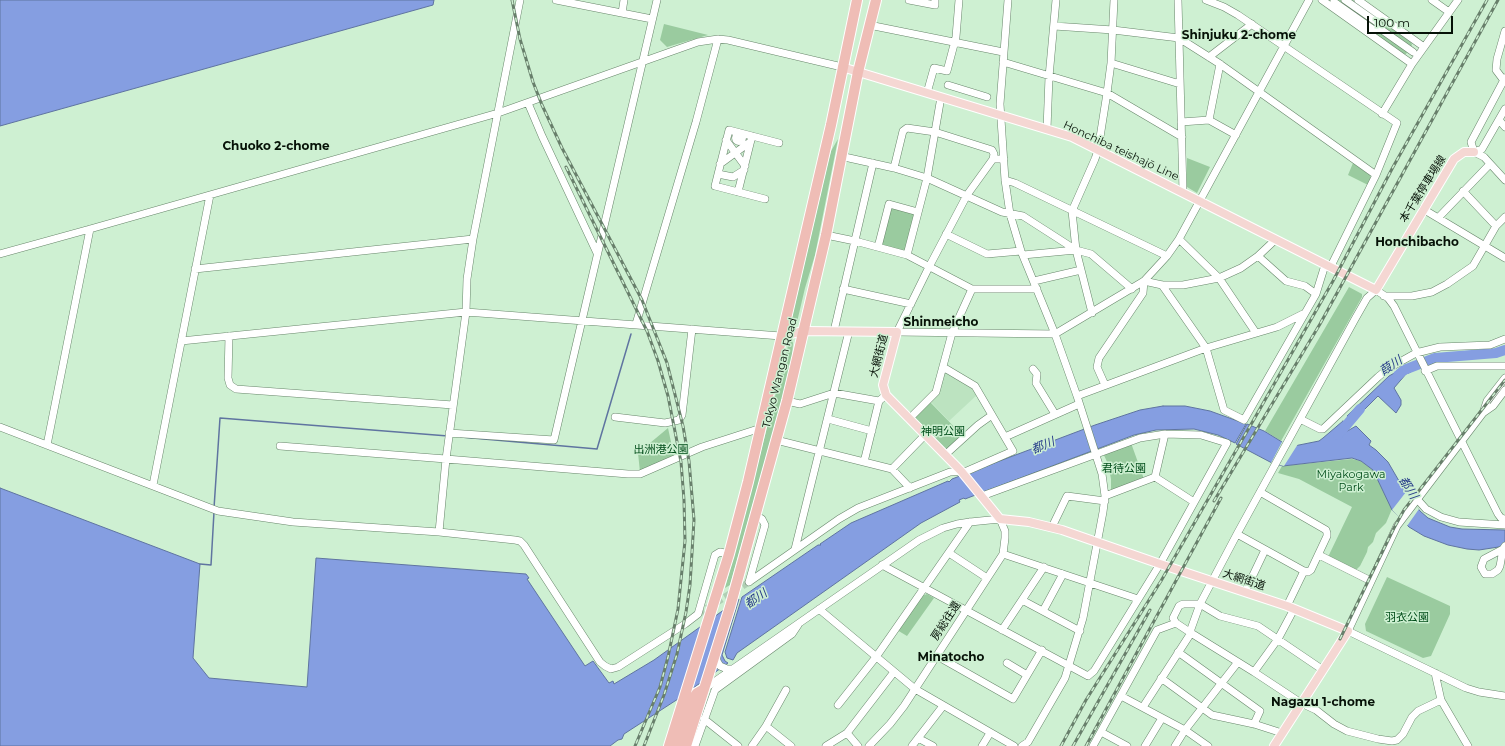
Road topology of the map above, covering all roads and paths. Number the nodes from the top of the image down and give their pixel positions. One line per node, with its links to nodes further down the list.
1 (520, 0): 60 (street)
2 (556, 0): 22 (street)
3 (624, 0): 26 (street)
4 (657, 0): 27 (street)
5 (857, 0): 47 (highway, Tokyo Wangan Road)
6 (876, 0): 29 (highway, Tokyo Wangan Road)
7 (909, 0): 8 (street)
8 (935, 0)
9 (959, 0): 36 (street)
10 (1008, 0): 39 (street)
11 (1056, 0): 30 (street)
12 (1114, 0): 32 (street)
13 (1178, 0): 34 (street)
14 (1206, 0): 23 (street)
15 (1309, 0): 37 (street)
16 (1322, 0): 46 (street)
17 (1334, 0): 31 (street)
18 (1346, 0): 31 (street)
19 (1358, 0): 24 (street)
20 (1432, 0): 25 (street)
21 (1458, 0): 25 (street)
22 (590, 3): 26 (street)
23 (1226, 3): 28 (street)
24 (1368, 3): 38 (street)
25 (1449, 12): 38 (street)
26 (622, 13): 27 (street)
27 (652, 19): 43 (street)
28 (1252, 24): 37 (street); 41 (street)
29 (870, 25): 36 (street); 48 (highway, Tokyo Wangan Road)
30 (1054, 26): 32 (street); 49 (street)
31 (1378, 28): 40 (street)
32 (1112, 30): 34 (street); 44 (street)
33 (1505, 31): 50 (street)
34 (1179, 38): 41 (street); 51 (street)
35 (718, 39): 43 (street); 47 (street); 142 (street)
36 (955, 42): 39 (street); 54 (street)
37 (1284, 46): 53 (street); 61 (street)
38 (1424, 47): 46 (street)
39 (1003, 52): 42 (street)
40 (1413, 52)
41 (1209, 57): 45 (street)
42 (1003, 62): 49 (street); 62 (street)
43 (642, 63): 58 (street); 115 (street)
44 (1111, 63): 51 (street); 55 (street)
45 (1220, 64): 53 (street); 64 (street)
46 (1412, 64): 61 (street)
47 (842, 67): 48 (main road, Honchiba teishajō Line); 152 (highway, Tokyo Wangan Road)
48 (858, 72): 54 (main road, Honchiba teishajō Line); 78 (highway, Tokyo Wangan Road)
49 (1049, 77): 55 (street); 68 (street)
50 (1505, 81): 63 (street)
51 (1180, 84): 65 (street)
52 (946, 85): 57 (street)
53 (1259, 92): 70 (street); 87 (street)
54 (927, 93): 56 (main road, Honchiba teishajō Line)
55 (1107, 93): 71 (street); 76 (street)
56 (941, 97): 62 (main road, Honchiba teishajō Line); 69 (street)
57 (987, 97)
58 (528, 103): 60 (street); 115 (street)
59 (1505, 109): 66 (street)
60 (498, 113): 94 (street); 108 (street)
61 (1382, 114): 87 (street)
62 (1000, 115): 68 (main road, Honchiba teishajō Line); 80 (street)
63 (1484, 117): 66 (street); 77 (street)
64 (1209, 120): 65 (street); 70 (street)
65 (1181, 122): 71 (street)
66 (1498, 122): 67 (street); 77 (street)
67 (1505, 127)
68 (1047, 129): 76 (main road, Honchiba teishajō Line)
69 (935, 132): 79 (street); 85 (street); 88 (street)
70 (1236, 135): 97 (street)
71 (1182, 137): 93 (street)
72 (739, 139): 73 (street); 73 (street); 74 (street); 74 (street); 82 (street); 84 (street)
73 (751, 139): 75 (street); 84 (street)
74 (726, 140): 82 (street)
75 (779, 143)
76 (1098, 150): 93 (main road, Honchiba teishajō Line); 99 (street)
77 (1474, 152): 83 (street); 98 (main road, 本千葉停車場線)
78 (840, 156): 81 (street); 107 (highway, Tokyo Wangan Road)
79 (993, 159): 80 (street); 95 (street)
80 (1004, 159): 89 (street)
81 (873, 163): 85 (street); 111 (street)
82 (720, 164): 86 (street)
83 (1490, 164): 90 (street); 91 (street)
84 (744, 168): 86 (street); 92 (street)
85 (894, 168): 88 (street)
86 (718, 174): 92 (street)
87 (1376, 175): 123 (street)
88 (927, 178): 95 (street); 100 (street)
89 (1005, 180): 99 (street); 101 (street)
90 (1505, 180)
91 (1463, 191): 103 (street); 104 (street)
92 (738, 192): 96 (street)
93 (1183, 192): 97 (main road, Honchiba teishajō Line)
94 (210, 195): 105 (street); 124 (street)
95 (967, 195): 101 (street); 106 (street)
96 (765, 199)
97 (1199, 201): 109 (street); 110 (main road, Honchiba teishajō Line)
98 (1423, 209): 103 (street); 134 (main road, 本千葉停車場線)
99 (1072, 211): 114 (street); 119 (street)
100 (918, 212): 113 (street); 118 (street)
101 (1010, 214): 114 (street); 116 (street)
102 (1505, 217): 104 (street)
103 (1438, 218): 112 (street)
104 (1496, 226): 112 (street)
105 (90, 229): 117 (street); 186 (street)
106 (946, 234): 116 (street); 122 (street)
107 (826, 236): 111 (street); 144 (highway, Tokyo Wangan Road)
108 (473, 239): 124 (street); 138 (street)
109 (1179, 239): 119 (street); 126 (street)
110 (1276, 240): 120 (street); 123 (main road, Honchiba teishajō Line)
111 (855, 241): 113 (street); 130 (street)
112 (1486, 246): 121 (street); 136 (street)
113 (878, 247): 118 (street)
114 (1076, 250): 116 (street); 125 (street); 133 (street)
115 (597, 253): 141 (street)
116 (1022, 253): 127 (street)
117 (0, 254)
118 (907, 255): 122 (street)
119 (1167, 256): 128 (street)
120 (1258, 256): 126 (street); 135 (street)
121 (1505, 258)
122 (929, 266): 131 (street); 137 (street)
123 (1327, 267): 134 (main road, Honchiba teishajō Line); 135 (street)
124 (195, 269): 154 (street)
125 (1081, 270): 127 (street); 139 (street)
126 (1219, 278): 129 (street); 149 (street)
127 (1034, 281): 132 (street)
128 (1144, 281): 129 (street); 133 (street); 162 (street)
129 (1162, 285): 155 (street)
130 (843, 289): 137 (street); 145 (street)
131 (972, 289): 132 (street); 148 (street)
132 (1037, 289): 150 (street)
133 (1132, 289): 139 (street)
134 (1376, 290): 136 (street); 176 (street)
135 (1316, 294): 140 (street)
136 (1384, 296): 156 (street)
137 (911, 304): 147 (street)
138 (466, 312): 141 (street); 151 (street); 169 (street)
139 (1092, 313): 150 (street)
140 (1303, 314): 149 (street); 155 (street)
141 (581, 320): 142 (street); 182 (street)
142 (636, 324): 143 (street)
143 (692, 329): 152 (street); 173 (street)
144 (804, 331): 145 (main road, 大網街道); 152 (main road, 大網街道); 168 (highway, Tokyo Wangan Road)
145 (834, 331): 146 (main road, 大網街道)
146 (849, 331): 147 (main road, 大網街道); 164 (street)
147 (897, 332): 148 (street); 165 (main road, 大網街道)
148 (952, 333): 150 (street); 158 (street)
149 (1256, 333): 155 (street)
150 (1055, 334): 167 (street)
151 (229, 336): 154 (street); 169 (street)
152 (782, 336): 178 (highway, Tokyo Wangan Road)
153 (1505, 339): 156 (street)
154 (181, 340): 196 (street)
155 (1206, 348): 162 (street)
156 (1418, 356): 160 (street); 176 (street)
157 (1505, 366): 160 (street)
158 (943, 367): 172 (street); 175 (street)
159 (1033, 369): 171 (street)
160 (1424, 369): 185 (street)
161 (1505, 378): 170 (street)
162 (1105, 385): 167 (street)
163 (1505, 390): 170 (street)
164 (834, 393): 166 (street); 168 (street); 174 (street)
165 (886, 395): 166 (street); 175 (main road)
166 (879, 400): 179 (street)
167 (1078, 400): 171 (street); 189 (street)
168 (787, 401): 184 (highway, Tokyo Wangan Road)
169 (453, 405): 182 (street)
170 (1483, 413): 185 (street)
171 (1055, 414): 183 (street)
172 (992, 415): 183 (street); 190 (street)
173 (615, 417)
174 (828, 419): 179 (street); 188 (street)
175 (909, 419): 181 (main road)
176 (1300, 419): 198 (street)
177 (0, 427): 186 (street)
178 (761, 428): 191 (street); 215 (highway, Tokyo Wangan Road)
179 (872, 431): 192 (street)
180 (1166, 434): 189 (street); 195 (street); 202 (street)
181 (925, 435): 190 (main road); 193 (street)
182 (449, 436): 191 (street)
183 (1005, 436): 194 (street)
184 (776, 440): 188 (street); 203 (highway, Tokyo Wangan Road)
185 (1461, 442): 201 (street); 205 (street)
186 (47, 445): 196 (street)
187 (280, 446): 191 (street)
188 (819, 451): 192 (street); 212 (street)
189 (1096, 453): 199 (street); 200 (street)
190 (945, 455): 194 (main road)
191 (446, 459): 209 (street)
192 (864, 462): 193 (street)
193 (892, 469): 197 (street)
194 (961, 471): 197 (street); 199 (main road)
195 (1155, 477): 200 (street); 202 (street)
196 (153, 486): 209 (street)
197 (910, 488): 212 (street)
198 (1260, 492): 210 (street); 217 (street)
199 (982, 496): 204 (main road)
200 (1105, 498): 208 (street); 211 (street)
201 (1417, 499): 207 (street); 225 (street)
202 (1194, 502): 218 (street)
203 (755, 515): 212 (street); 245 (highway, Tokyo Wangan Road)
204 (1000, 519): 206 (street); 208 (main road, 大網街道); 216 (street, 房総往還)
205 (1505, 519)
206 (970, 522): 214 (street); 219 (street)
207 (1505, 525)
208 (1052, 527): 211 (main road, 大網街道)
209 (439, 532): 215 (street)
210 (1237, 534): 213 (street); 224 (street)
211 (1097, 543): 218 (main road, 大網街道); 226 (street)
212 (795, 549)
213 (1265, 550): 221 (street); 228 (street)
214 (949, 553): 223 (street); 227 (street)
215 (729, 554): 281 (highway, Tokyo Wangan Road)
216 (1003, 554): 220 (street); 223 (street, 房総往還)
217 (1318, 555): 221 (street); 225 (street)
218 (1160, 564): 224 (main road, 大網街道); 229 (street)
219 (882, 565): 227 (street); 233 (street)
220 (1044, 567): 222 (street); 230 (street)
221 (1304, 572): 232 (street)
222 (1063, 574): 226 (street); 235 (street)
223 (987, 578): 234 (street, 房総往還)
224 (1211, 581): 228 (main road, 大網街道); 231 (street)
225 (1371, 581): 240 (street)
226 (1090, 583): 229 (street); 239 (street)
227 (924, 588): 234 (street); 247 (street)
228 (1245, 592): 232 (main road, 大網街道)
229 (1138, 599): 250 (street)
230 (1022, 600): 235 (street); 238 (street)
231 (1200, 604): 237 (street); 241 (street); 242 (street)
232 (1291, 607): 240 (main road, 大網街道); 242 (street)
233 (819, 609): 236 (street); 247 (street)
234 (966, 610): 238 (street); 246 (street, 房総往還)
235 (1043, 611): 239 (street)
236 (801, 620): 251 (street); 271 (street)
237 (1176, 623): 241 (street); 262 (street)
238 (1002, 630): 243 (street)
239 (1080, 631): 250 (street)
240 (1348, 631): 252 (main road); 255 (street)
241 (1191, 633): 244 (street); 248 (street)
242 (1278, 639): 252 (street); 254 (street)
243 (1042, 650): 250 (street); 256 (street)
244 (1178, 652): 257 (street); 258 (street)
245 (716, 653): 251 (street); 259 (highway, Tokyo Wangan Road)
246 (937, 656): 256 (street); 260 (street, 房総往還)
247 (876, 657): 253 (street); 266 (street)
248 (1238, 662): 254 (street); 258 (street)
249 (1007, 664): 256 (street)
250 (1069, 666): 295 (street)
251 (733, 669): 259 (street)
252 (1323, 670): 265 (main road)
253 (894, 672): 260 (street); 275 (street)
254 (1254, 672): 265 (street)
255 (1434, 674): 263 (street); 264 (street)
256 (1027, 675)
257 (1161, 678): 268 (street); 269 (street)
258 (1222, 683): 269 (street); 272 (street)
259 (704, 689): 282 (highway); 283 (highway, Tokyo Wangan Road)
260 (915, 689): 267 (street); 290 (street, 房総往還)
261 (786, 690): 273 (street)
262 (1121, 696): 268 (street); 276 (street)
263 (1505, 696)
264 (1442, 700): 280 (street); 303 (street)
265 (1301, 703): 278 (main road); 280 (street)
266 (838, 705)
267 (943, 706): 277 (street); 279 (street)
268 (1143, 707): 270 (street)
269 (1203, 708): 272 (street); 274 (street)
270 (1162, 718): 274 (street); 298 (street)
271 (704, 719): 284 (street); 285 (street)
272 (1254, 724): 278 (street)
273 (766, 726): 286 (street); 287 (street)
274 (1184, 730): 299 (street); 300 (street)
275 (847, 732): 288 (street); 289 (street)
276 (1101, 732): 296 (street); 297 (street)
277 (990, 733): 293 (street); 294 (street)
278 (1282, 733): 301 (main road)
279 (918, 738): 291 (street); 292 (street)
280 (1378, 738): 302 (street)
281 (670, 746)
282 (677, 746)
283 (686, 746)
284 (695, 746)
285 (738, 746)
286 (752, 746)
287 (791, 746)
288 (826, 746)
289 (858, 746)
290 (869, 746)
291 (912, 746)
292 (933, 746)
293 (982, 746)
294 (1014, 746)
295 (1022, 746)
296 (1093, 746)
297 (1127, 746)
298 (1145, 746)
299 (1175, 746)
300 (1208, 746)
301 (1274, 746)
302 (1374, 746)
303 (1468, 746)

